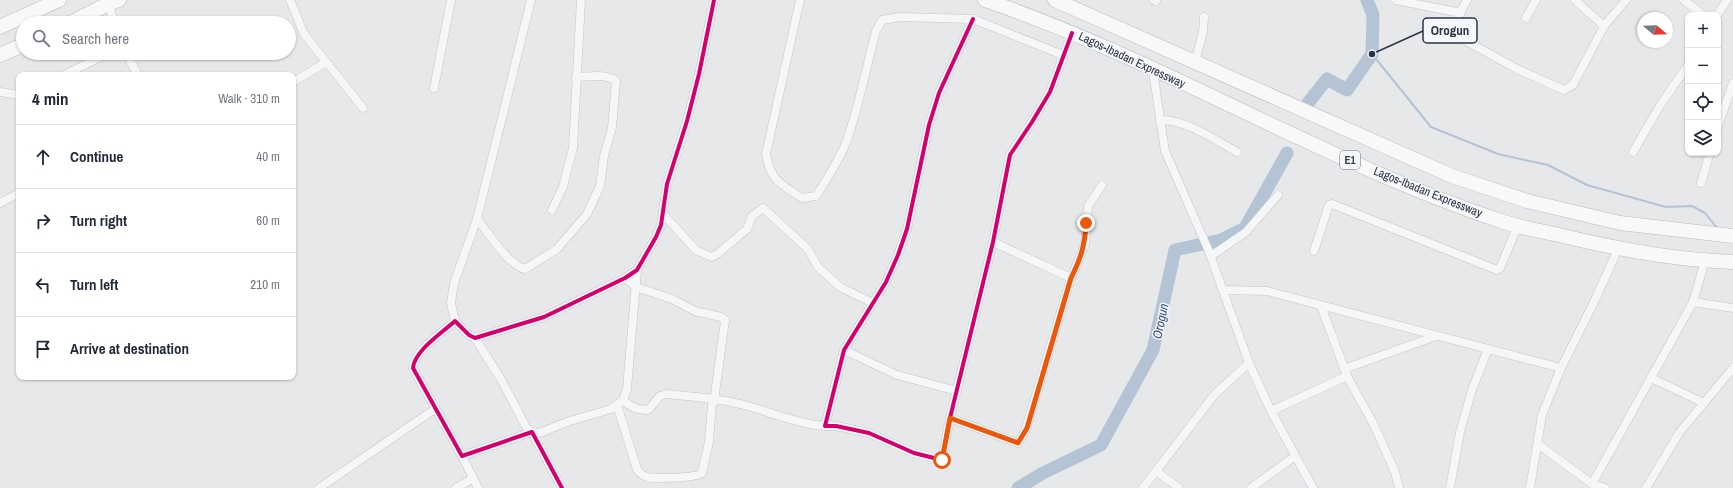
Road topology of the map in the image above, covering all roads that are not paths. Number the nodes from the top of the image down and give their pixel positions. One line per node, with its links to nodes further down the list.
1 (60, 0): 21 (highway)
2 (290, 0): 36 (street)
3 (450, 0): 45 (street)
4 (531, 0): 61 (street)
5 (580, 0): 42 (street)
6 (714, 0): 60 (street)
7 (800, 0): 26 (street)
8 (985, 0): 30 (highway, Lagos-Ibadan Expressway / E1)
9 (1055, 0): 37 (highway, Lagos-Ibadan Expressway / E1)
10 (1396, 0): 20 (street)
11 (1467, 0): 20 (street)
12 (1536, 0): 25 (street)
13 (1575, 0): 28 (street)
14 (1626, 0): 28 (street)
15 (1684, 0): 18 (street)
16 (1727, 0): 19 (street)
17 (113, 2): 22 (highway); 23 (street)
18 (1699, 12)
19 (1719, 12)
20 (1461, 13): 28 (street)
21 (24, 16)
22 (84, 16)
23 (114, 16)
24 (1204, 17): 37 (street)
25 (1526, 18)
26 (973, 19): 33 (street); 76 (street)
27 (16, 20): 29 (highway)
28 (1604, 26)
29 (0, 27)
30 (1072, 33): 33 (street); 39 (highway, Lagos-Ibadan Expressway / E1)
31 (16, 48): 32 (highway)
32 (0, 55)
33 (1063, 55): 64 (street)
34 (95, 60): 40 (street)
35 (130, 60): 41 (street)
36 (325, 62): 43 (street); 48 (street)
37 (1195, 62): 63 (highway, Lagos-Ibadan Expressway / E1)
38 (1685, 69): 52 (street)
39 (1153, 71): 49 (street); 62 (highway, Lagos-Ibadan Expressway / E1)
40 (70, 72)
41 (136, 72)
42 (576, 77): 59 (street); 61 (street)
43 (296, 80)
44 (1733, 83): 50 (street)
45 (434, 88)
46 (0, 92): 47 (street)
47 (16, 95)
48 (363, 108)
49 (1160, 120): 51 (street); 67 (street)
50 (1720, 120)
51 (1237, 152)
52 (1633, 152)
53 (1709, 156): 54 (street)
54 (1701, 183)
55 (1102, 185): 72 (street)
56 (16, 195): 58 (street)
57 (1278, 195): 67 (street)
58 (0, 203)
59 (552, 210)
60 (663, 214): 70 (street); 76 (street)
61 (477, 219): 79 (street)
62 (1518, 225): 65 (highway, Lagos-Ibadan Expressway / E1); 66 (street)
63 (1733, 236)
64 (993, 242): 72 (street); 89 (street)
65 (1618, 249): 68 (highway, Lagos-Ibadan Expressway / E1); 85 (street)
66 (1314, 251)
67 (1209, 252): 74 (street)
68 (1705, 261): 69 (highway, Lagos-Ibadan Expressway / E1); 75 (street)
69 (1733, 262)
70 (637, 270): 71 (street); 73 (street)
71 (625, 278): 73 (street); 81 (street)
72 (1071, 278): 95 (street)
73 (636, 287): 90 (street); 91 (street)
74 (1223, 290): 77 (street); 84 (street)
75 (1693, 302): 78 (street); 88 (street)
76 (873, 303): 83 (street)
77 (1321, 306): 80 (street); 87 (street)
78 (1733, 308)
79 (455, 321): 81 (street); 93 (street)
80 (1436, 336): 82 (street); 87 (street)
81 (475, 338): 97 (street)
82 (1488, 349): 85 (street); 113 (street)
83 (844, 350): 89 (street); 96 (street)
84 (1249, 363): 94 (street); 101 (street)
85 (1561, 368): 98 (street)
86 (1733, 368): 92 (street)
87 (1346, 372): 94 (street); 112 (street)
88 (1651, 378): 92 (street); 103 (street)
89 (956, 391): 95 (street)
90 (714, 400): 91 (street); 91 (street); 96 (street)
91 (620, 402): 97 (street)
92 (1704, 403): 116 (street)
93 (435, 409): 99 (street); 104 (street)
94 (1271, 411): 100 (street)
95 (950, 418): 96 (street)
96 (825, 426)
97 (532, 432): 99 (street); 107 (street)
98 (1538, 444): 103 (street); 114 (street)
99 (462, 456): 102 (street)
100 (1295, 456): 110 (street); 111 (street)
101 (1156, 471): 108 (street); 109 (street)
102 (473, 478): 105 (street); 106 (street)
103 (1592, 484): 115 (street)
104 (319, 488)
105 (456, 488)
106 (478, 488)
107 (562, 488)
108 (1143, 488)
109 (1179, 488)
110 (1250, 488)
111 (1312, 488)
112 (1399, 488)
113 (1450, 488)
114 (1530, 488)
115 (1605, 488)
116 (1646, 488)

